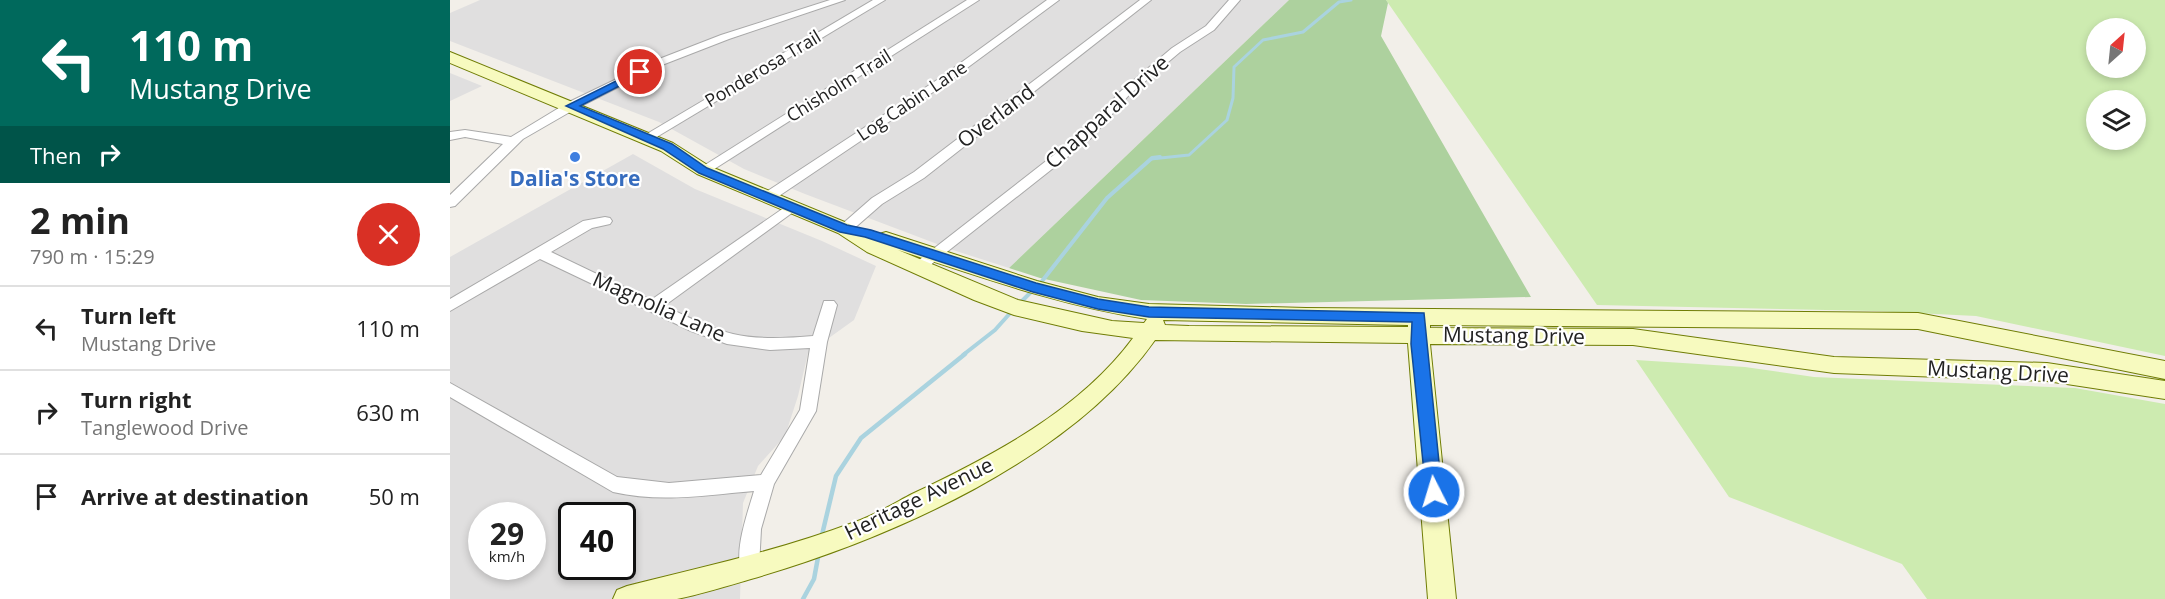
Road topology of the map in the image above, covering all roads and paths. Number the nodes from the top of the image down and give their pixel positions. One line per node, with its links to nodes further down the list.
1 (840, 0): 8 (street)
2 (880, 0): 10 (street, Ponderosa Trail)
3 (974, 0): 12 (street, Chisholm Trail)
4 (1054, 0): 13 (street, Log Cabin Lane)
5 (1146, 0): 17 (street, Overland)
6 (1235, 0): 19 (street, Chapparal Drive)
7 (450, 57): 8 (main road, Mustang Drive)
8 (571, 106): 10 (main road, Mustang Drive); 11 (street)
9 (450, 136): 11 (street)
10 (646, 138): 12 (main road, Mustang Drive)
11 (512, 141): 14 (street)
12 (703, 170): 13 (main road, Mustang Drive)
13 (768, 197): 15 (main road, Mustang Drive)
14 (450, 203)
15 (791, 207): 17 (main road, Mustang Drive); 22 (street)
16 (605, 220): 18 (street)
17 (845, 229): 19 (main road, Mustang Drive)
18 (540, 253): 21 (street); 22 (street, Magnolia Lane)
19 (927, 261): 23 (main road, Mustang Drive)
20 (829, 305): 25 (street)
21 (450, 306)
22 (653, 306): 25 (street, Magnolia Lane)
23 (1156, 322): 24 (main road, Mustang Drive); 30 (main road, Heritage Avenue)
24 (1419, 326): 26 (main road, Mustang Drive); 28 (main road, Mustang Drive); 32 (main road)
25 (819, 342): 29 (street)
26 (2165, 370)
27 (450, 389): 29 (street)
28 (2165, 390)
29 (766, 482): 30 (street)
30 (749, 567): 31 (main road, Heritage Avenue)
31 (627, 599)
32 (1442, 599)

